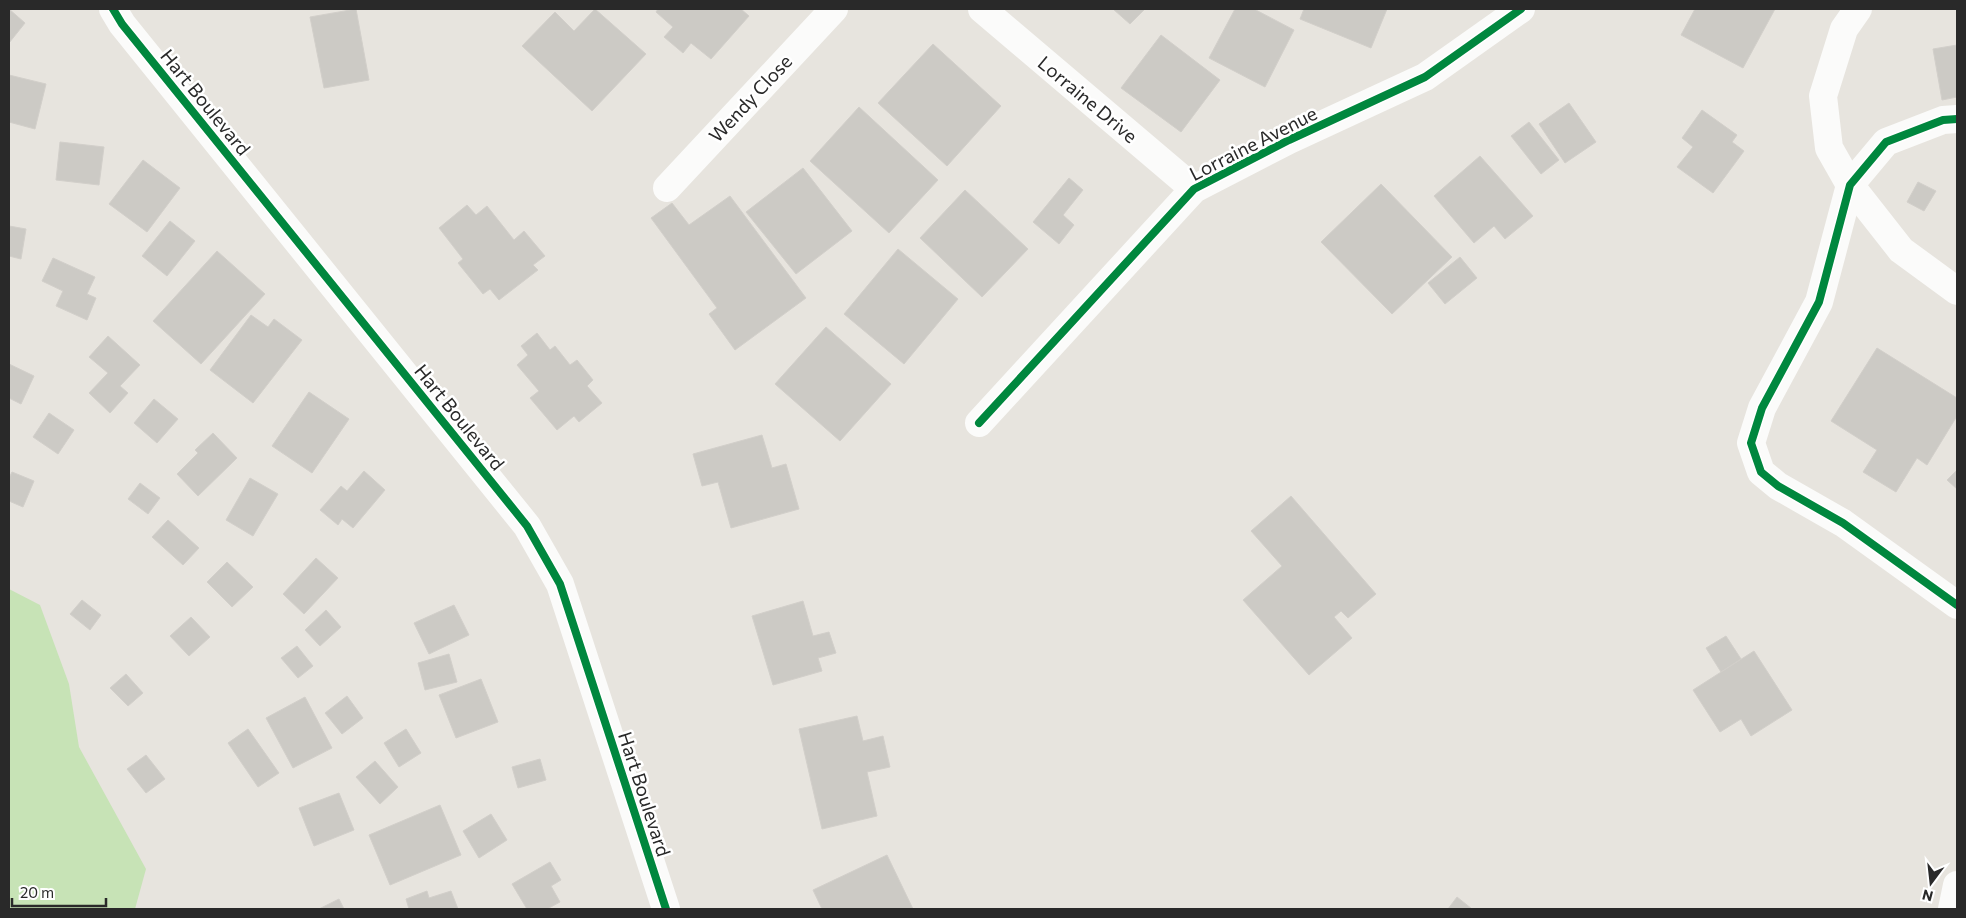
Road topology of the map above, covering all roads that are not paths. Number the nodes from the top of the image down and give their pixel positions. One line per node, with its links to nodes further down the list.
1 (113, 9): 14 (street, Hart Boulevard)
2 (834, 9): 8 (street, Wendy Close)
3 (982, 9): 9 (street, Lorraine Drive)
4 (1521, 9): 9 (street, Lorraine Avenue)
5 (1858, 9): 7 (street)
6 (1957, 119): 7 (street)
7 (1850, 185): 10 (street); 12 (street)
8 (667, 188)
9 (1194, 189): 11 (street, Lorraine Avenue)
10 (1957, 291)
11 (979, 423)
12 (1957, 604)
13 (1957, 885): 15 (street)
14 (666, 909)
15 (1952, 909)

